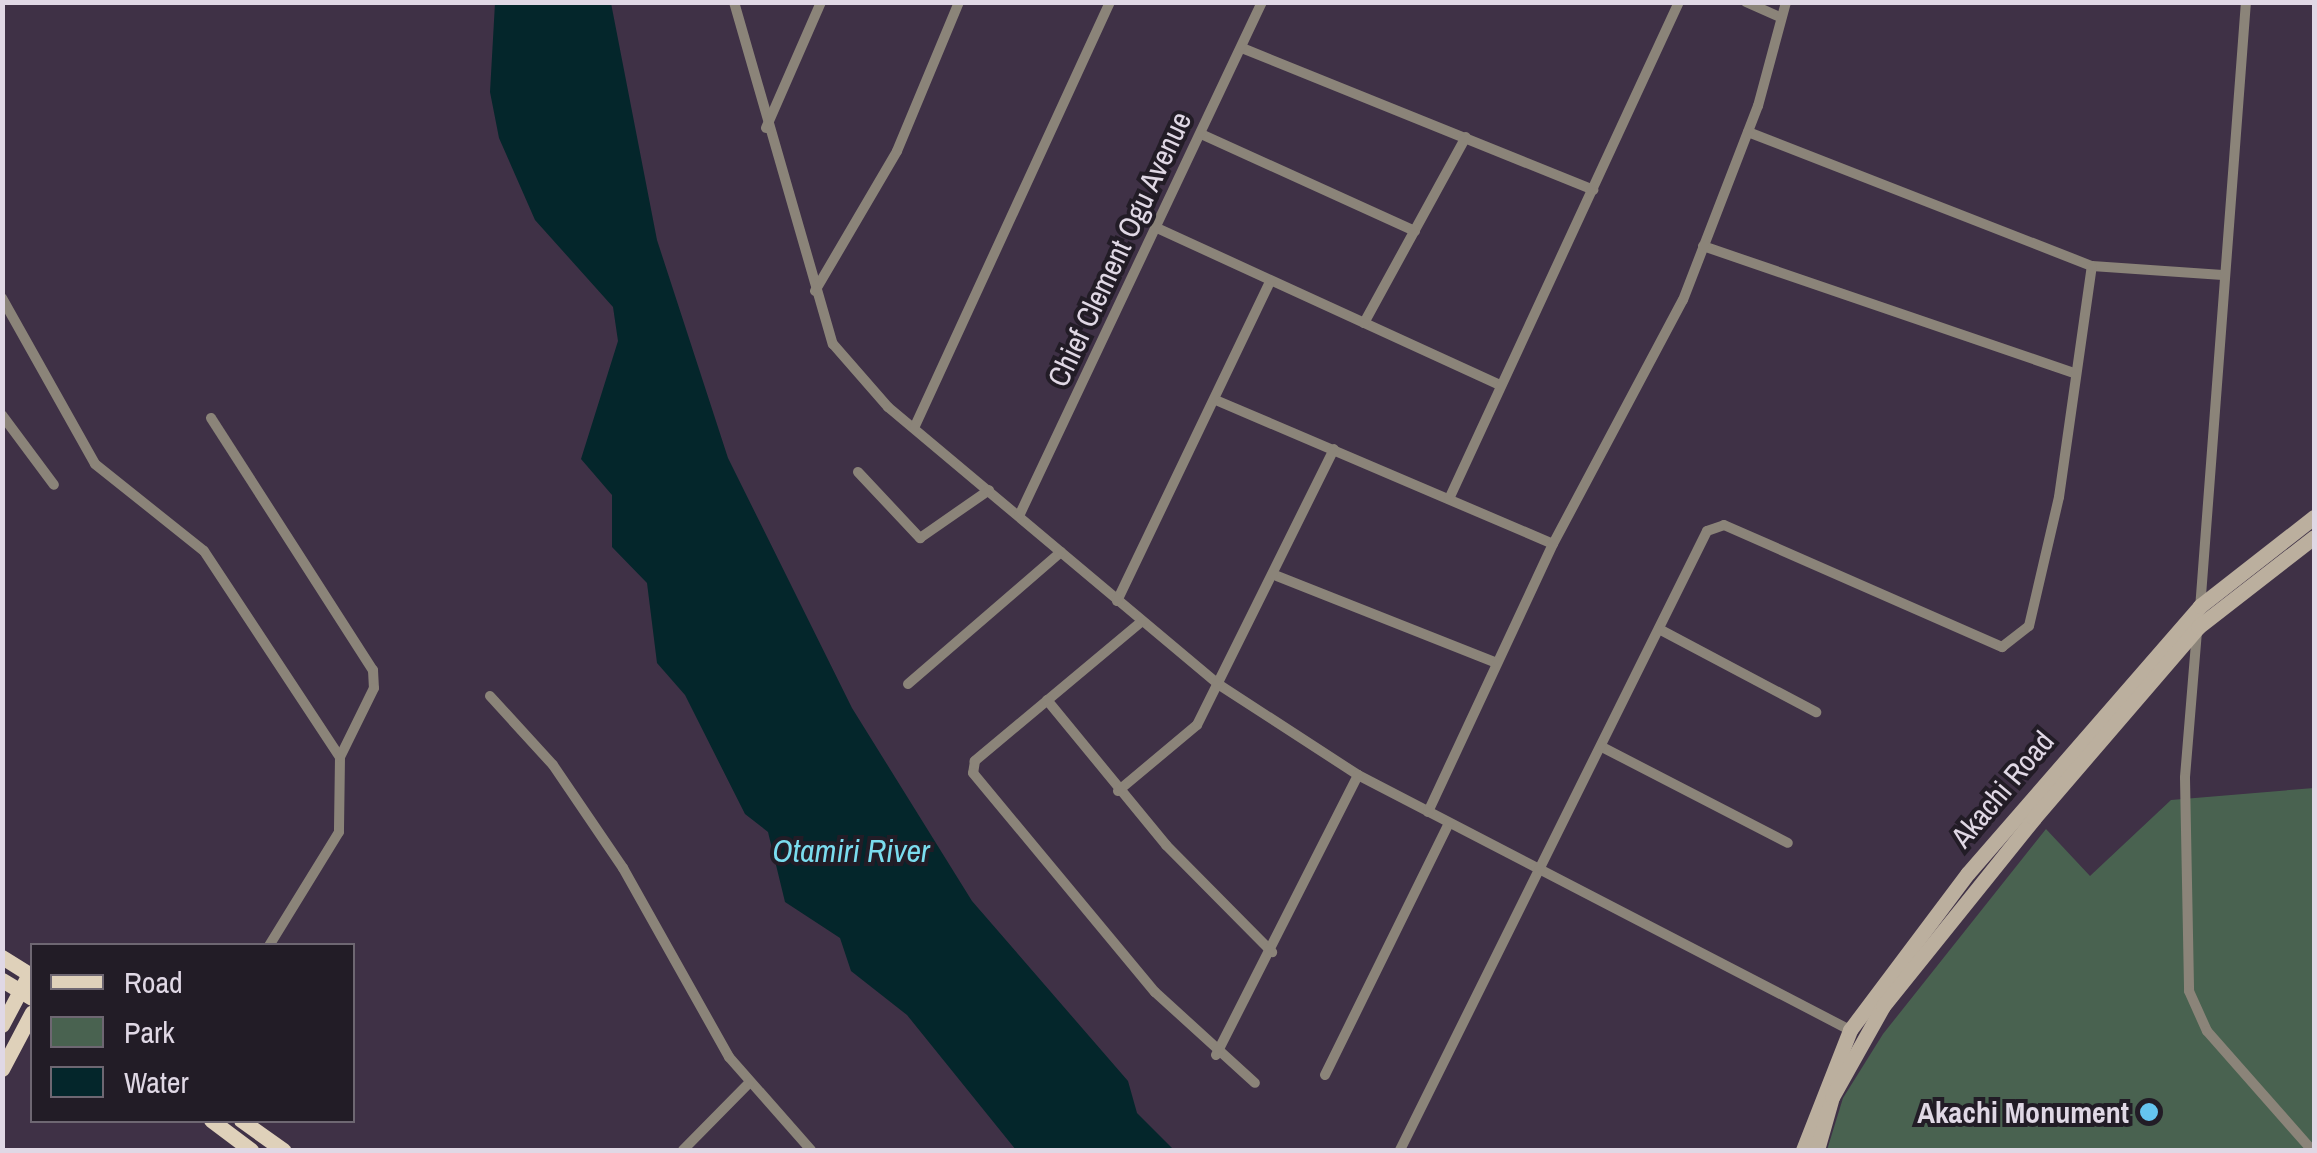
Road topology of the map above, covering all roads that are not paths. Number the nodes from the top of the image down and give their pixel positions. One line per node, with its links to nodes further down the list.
1 (734, 2): 12 (street)
2 (821, 2): 12 (street)
3 (959, 2): 23 (street)
4 (1110, 2): 31 (street)
5 (1262, 2): 11 (street, Chief Clement Ogu Avenue)
6 (1678, 2): 16 (street)
7 (1746, 2): 10 (street)
8 (1786, 2): 10 (street)
9 (2246, 2): 21 (street)
10 (1780, 18): 13 (street)
11 (1242, 48): 14 (street, Chief Clement Ogu Avenue); 15 (street)
12 (766, 129): 23 (street)
13 (1748, 132): 19 (street); 20 (street)
14 (1201, 134): 17 (street, Chief Clement Ogu Avenue); 18 (street)
15 (1466, 137): 16 (street); 18 (street)
16 (1593, 190): 27 (street)
17 (1157, 228): 22 (street); 37 (street, Chief Clement Ogu Avenue)
18 (1414, 231): 25 (street)
19 (1703, 246): 26 (street); 40 (street)
20 (2092, 266): 21 (street); 26 (street)
21 (2223, 275): 44 (street)
22 (1270, 280): 25 (street); 28 (street)
23 (814, 291): 31 (street)
24 (4, 304): 55 (street)
25 (1364, 323): 27 (street)
26 (2074, 373): 47 (street)
27 (1498, 384): 36 (street)
28 (1218, 401): 32 (street); 43 (street)
29 (2, 415): 34 (street)
30 (211, 418): 55 (street)
31 (915, 426): 35 (street)
32 (1334, 449): 36 (street); 42 (street)
33 (858, 472): 35 (street)
34 (54, 484)
35 (989, 490): 37 (street)
36 (1449, 499): 40 (street)
37 (1019, 516): 41 (street)
38 (2314, 516): 44 (main road, Akachi Road)
39 (2314, 536): 46 (main road, Akachi Road)
40 (1552, 544): 48 (street)
41 (1061, 552): 43 (street); 49 (street)
42 (1278, 576): 48 (street); 50 (street)
43 (1117, 600): 45 (street)
44 (2200, 606): 46 (street); 70 (main road, Akachi Road)
45 (1142, 622): 50 (street); 52 (street)
46 (2198, 627): 84 (main road, Akachi Road); 85 (street)
47 (1659, 630): 53 (street); 54 (street)
48 (1494, 662): 58 (street)
49 (908, 684)
50 (1221, 686): 56 (street); 57 (street)
51 (490, 696): 75 (street)
52 (1047, 700): 57 (street); 71 (street)
53 (1816, 712)
54 (1602, 747): 60 (street); 61 (street)
55 (340, 757): 62 (street)
56 (1358, 774): 58 (street); 63 (street)
57 (1118, 791): 63 (street)
58 (1428, 812): 59 (street)
59 (1448, 823): 61 (street); 73 (street)
60 (1788, 843)
61 (1539, 871): 70 (street); 82 (street)
62 (271, 943)
63 (1272, 952): 71 (street)
64 (2, 957): 65 (main road)
65 (30, 974)
66 (2, 980): 67 (main road)
67 (26, 994): 69 (main road)
68 (30, 1016): 72 (main road)
69 (2, 1025)
70 (1850, 1030): 83 (main road, Akachi Road)
71 (1216, 1056): 74 (street)
72 (2, 1069)
73 (1325, 1074)
74 (1255, 1083)
75 (748, 1084): 80 (street); 81 (street)
76 (215, 1123): 78 (main road)
77 (245, 1123): 79 (main road)
78 (252, 1150)
79 (282, 1150)
80 (683, 1150)
81 (811, 1150)
82 (1400, 1150)
83 (1803, 1150)
84 (1818, 1150)
85 (2312, 1150)

